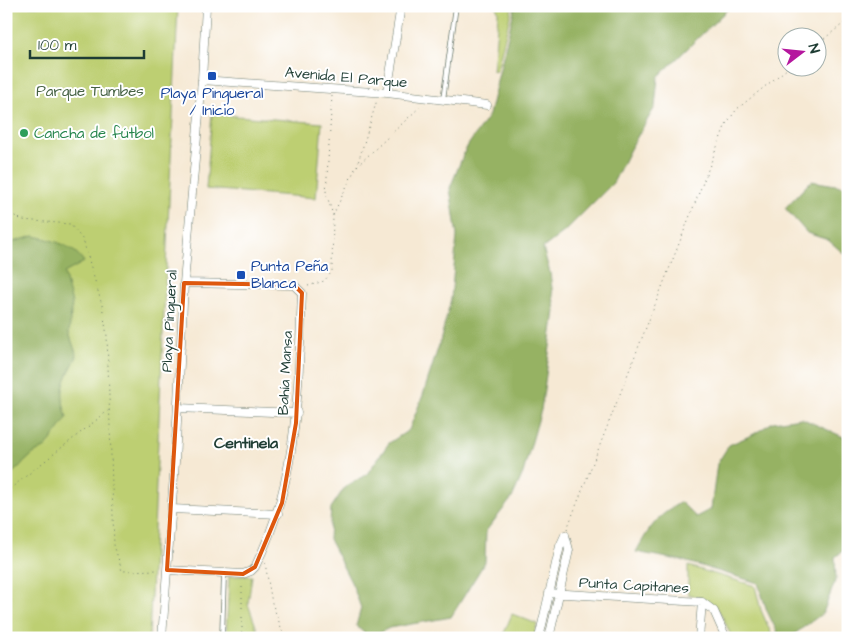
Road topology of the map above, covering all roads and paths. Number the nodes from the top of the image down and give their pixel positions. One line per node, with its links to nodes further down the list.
1 (206, 6): 7 (street, Playa Pingueral)
2 (401, 6): 9 (street)
3 (456, 6): 11 (lane)
4 (848, 20): 5 (path)
5 (826, 37)
6 (776, 78): 24 (path)
7 (202, 80): 8 (street, Avenida El Parque); 16 (street, Playa Pingueral)
8 (332, 89): 9 (street, Avenida El Parque); 15 (path)
9 (383, 93): 10 (street, Avenida El Parque); 13 (path)
10 (429, 98): 11 (street, Avenida El Parque); 13 (path)
11 (443, 100): 12 (street, Avenida El Parque)
12 (487, 105)
13 (356, 166): 15 (path)
14 (6, 211): 19 (path)
15 (332, 215): 17 (path)
16 (184, 283): 17 (street); 18 (street, Playa Pingueral)
17 (300, 289): 20 (street, Bahía Mansa)
18 (178, 408): 20 (street); 22 (street, Playa Pingueral)
19 (110, 410): 21 (path); 26 (path)
20 (297, 413): 23 (street, Bahía Mansa)
21 (6, 492)
22 (172, 509): 23 (street); 26 (street, Playa Pingueral)
23 (278, 514): 25 (street, Bahía Mansa)
24 (565, 535): 29 (street); 30 (street)
25 (264, 549): 28 (street, Bahía Mansa); 35 (path)
26 (167, 570): 27 (street); 32 (street, Playa Pingueral)
27 (224, 574): 28 (street); 33 (lane)
28 (242, 574): 34 (path)
29 (549, 593): 30 (street, Punta Capitanes); 36 (street)
30 (559, 594): 31 (street, Punta Capitanes); 37 (street)
31 (702, 602): 38 (street); 39 (street, Punta Capitanes)
32 (162, 638)
33 (222, 638)
34 (242, 638)
35 (285, 638)
36 (539, 638)
37 (549, 638)
38 (699, 638)
39 (726, 638)

